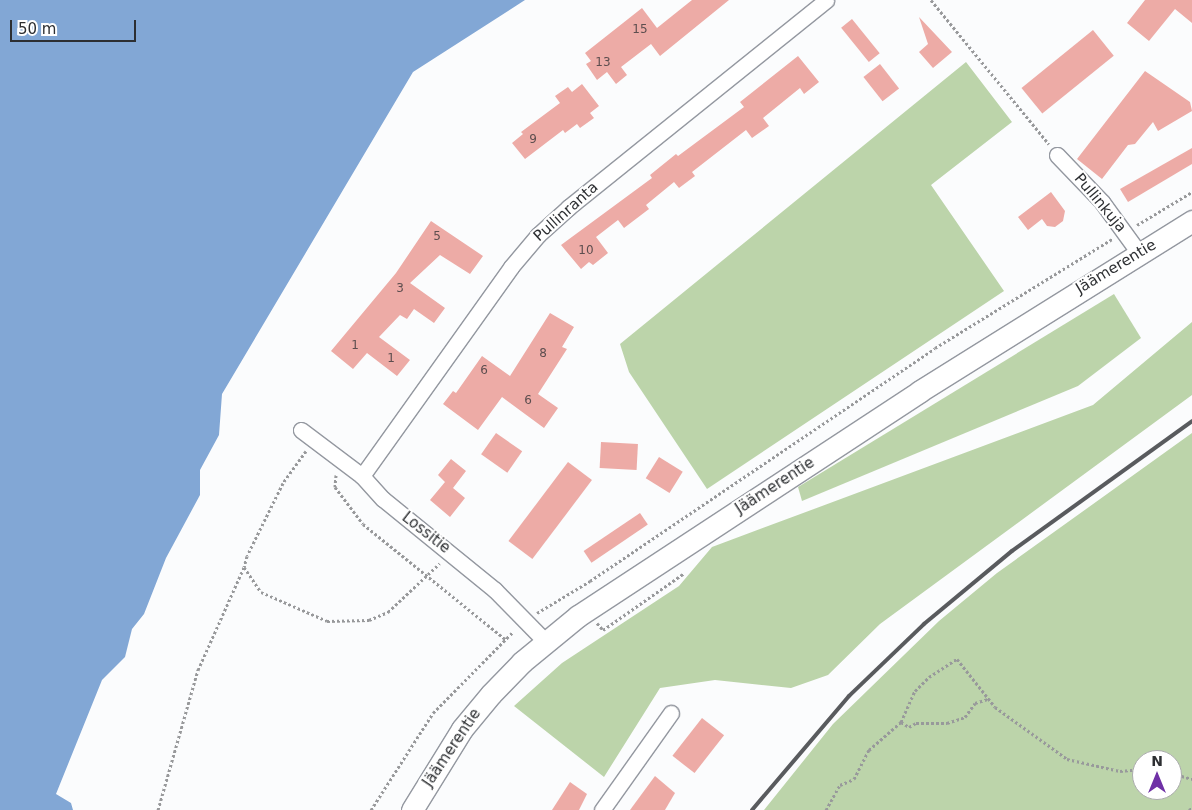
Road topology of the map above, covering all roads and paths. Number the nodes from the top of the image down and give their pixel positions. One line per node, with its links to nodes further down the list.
1 (826, 0): 11 (street, Pullinranta)
2 (931, 0): 3 (path)
3 (1058, 155): 6 (street, Pullinkuja)
4 (1192, 192): 6 (path)
5 (1192, 221): 7 (main road, Jäämerentie)
6 (1124, 232): 7 (street, Pullinkuja); 15 (path)
7 (1139, 253): 18 (main road, Jäämerentie)
8 (301, 430): 9 (street, Lossitie)
9 (313, 442): 10 (street, Lossitie); 13 (path)
10 (344, 465): 11 (street, Lossitie); 14 (path)
11 (362, 476): 12 (street, Lossitie)
12 (450, 551): 14 (path); 18 (street, Lossitie)
13 (244, 567): 14 (path); 23 (path)
14 (428, 576): 17 (path)
15 (537, 612)
16 (513, 632): 17 (path)
17 (505, 639): 24 (path)
18 (546, 642): 25 (main road, Jäämerentie)
19 (988, 699): 21 (path); 21 (path); 22 (path)
20 (671, 713): 26 (street)
21 (901, 722): 27 (path)
22 (1132, 770)
23 (158, 810)
24 (370, 810)
25 (412, 810)
26 (602, 810)
27 (826, 810)

